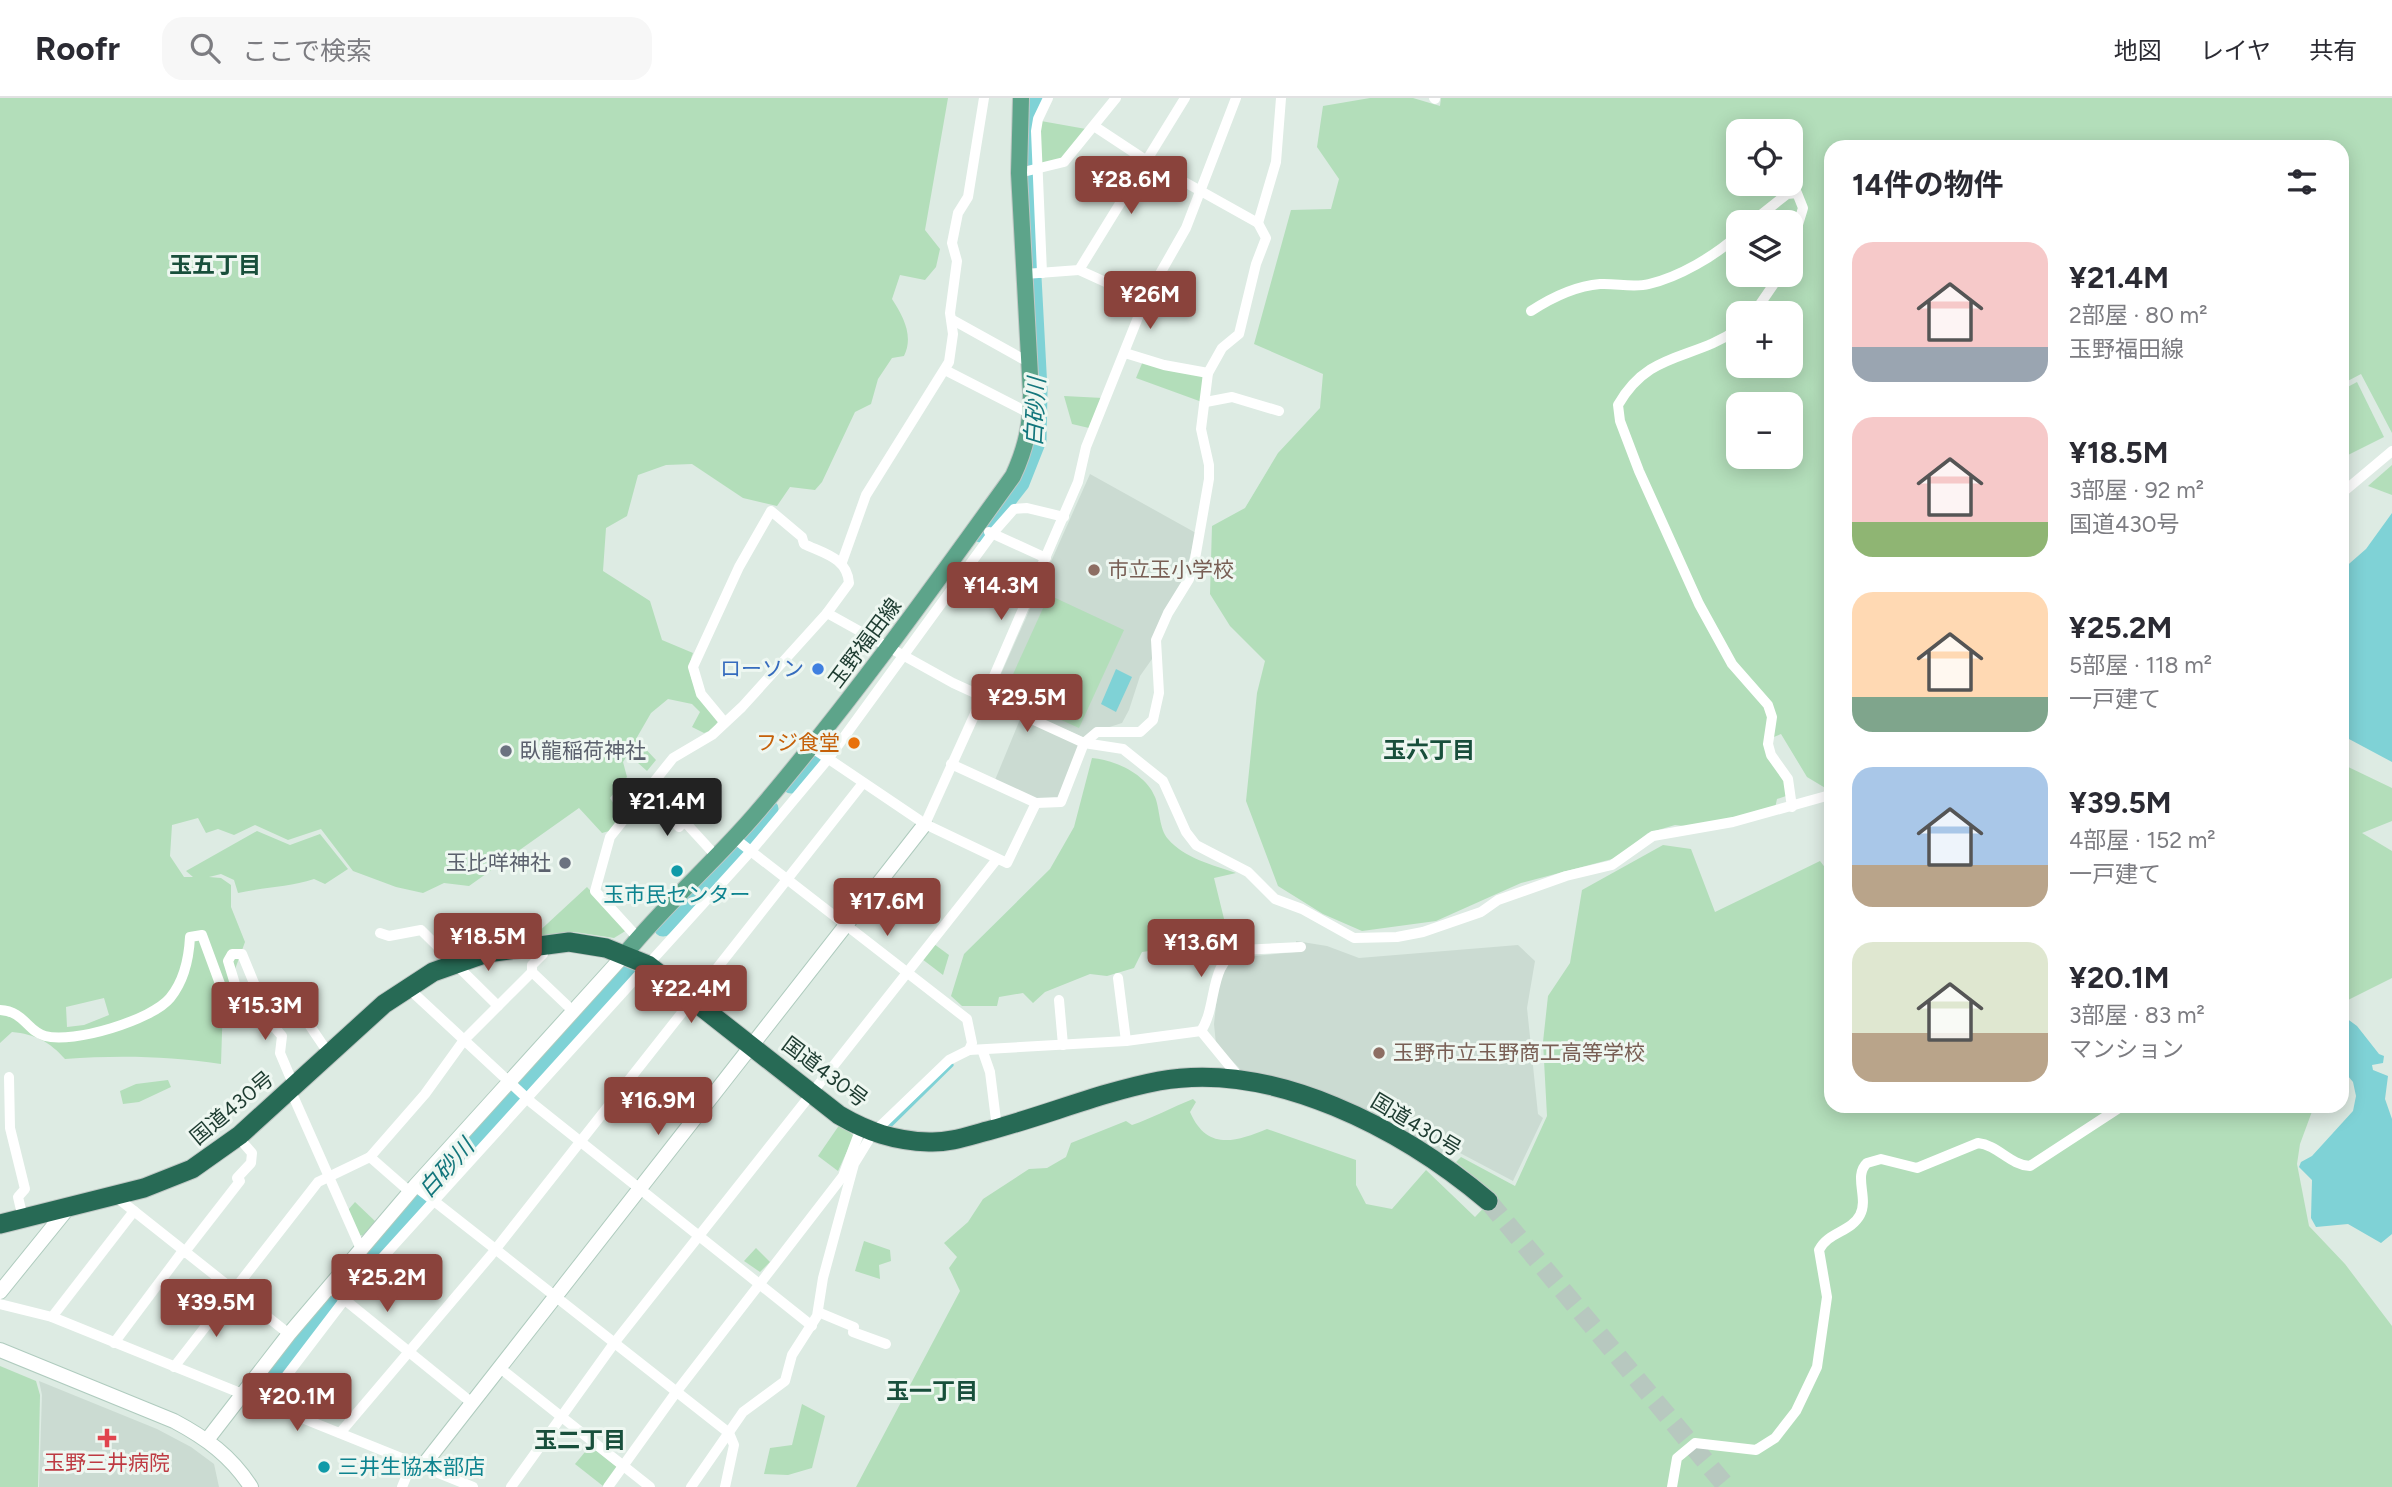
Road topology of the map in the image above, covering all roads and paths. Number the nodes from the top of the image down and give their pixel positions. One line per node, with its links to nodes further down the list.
1 (984, 98): 20 (street)
2 (1021, 98): 10 (main road, 玉野福田線)
3 (1048, 98): 10 (street)
4 (1116, 98): 8 (street)
5 (1185, 98): 9 (street)
6 (1236, 98): 11 (street)
7 (1281, 98): 14 (street)
8 (1094, 126): 9 (street); 10 (street)
9 (1147, 161): 11 (street); 16 (street)
10 (1028, 171): 17 (main road, 玉野福田線)
11 (1201, 192): 14 (street); 18 (street)
12 (1767, 210): 13 (street)
13 (1802, 210)
14 (1258, 223): 25 (street)
15 (1726, 243): 19 (street)
16 (1079, 270): 17 (street); 18 (street)
17 (1034, 273): 23 (main road, 玉野福田線)
18 (1145, 300): 22 (street)
19 (1531, 311)
20 (951, 319): 23 (street); 24 (street)
21 (1726, 336): 46 (street)
22 (1125, 352): 25 (street); 31 (street)
23 (1030, 363): 28 (main road, 玉野福田線)
24 (945, 370): 28 (street); 34 (street)
25 (1208, 373): 26 (street)
26 (1206, 402): 27 (street); 39 (street)
27 (1279, 411)
28 (1031, 414): 32 (main road, 玉野福田線)
29 (2392, 451): 30 (street)
30 (2349, 487)
31 (1063, 517): 32 (street); 33 (street)
32 (985, 530): 33 (street); 36 (main road, 玉野福田線)
33 (1046, 558): 37 (street)
34 (842, 562): 35 (street); 38 (street)
35 (827, 613): 36 (street); 38 (street)
36 (897, 652): 37 (street); 40 (main road, 玉野福田線)
37 (984, 697): 39 (street); 41 (street)
38 (725, 723): 43 (street)
39 (1084, 743): 45 (street); 46 (street)
40 (820, 753): 42 (street); 48 (main road, 玉野福田線)
41 (951, 764): 45 (street); 47 (street)
42 (863, 783): 47 (street); 51 (street)
43 (647, 791): 49 (street); 54 (street)
44 (1824, 797): 46 (street)
45 (1036, 803): 50 (street)
46 (1792, 807)
47 (925, 824): 50 (street); 52 (street)
48 (742, 845): 49 (main road, 玉野福田線); 51 (street); 59 (street)
49 (716, 856): 54 (main road, 玉野福田線)
50 (997, 859): 61 (street)
51 (786, 880): 52 (street); 65 (street)
52 (846, 927): 61 (street); 74 (street)
53 (380, 933): 58 (street)
54 (638, 938): 57 (main road, 玉野福田線)
55 (542, 945): 57 (highway, 国道430号); 58 (highway, 国道430号); 60 (street)
56 (1301, 947): 70 (street)
57 (625, 954): 59 (highway, 国道430号); 69 (street)
58 (455, 962): 64 (highway, 国道430号); 67 (street)
59 (648, 965): 65 (highway, 国道430号); 83 (street)
60 (532, 972): 67 (street); 69 (street)
61 (907, 973): 75 (street); 82 (street)
62 (1118, 978): 72 (street)
63 (258, 987): 68 (street); 77 (street); 81 (street)
64 (407, 987): 71 (street); 77 (highway, 国道430号)
65 (692, 999): 74 (highway, 国道430号); 88 (street)
66 (1059, 1000): 73 (street)
67 (498, 1006): 71 (street)
68 (0, 1010)
69 (574, 1012): 80 (street)
70 (1201, 1031): 72 (street); 79 (street)
71 (464, 1040): 80 (street); 89 (street)
72 (1126, 1041): 73 (street)
73 (1063, 1045): 76 (street)
74 (753, 1046): 82 (highway, 国道430号); 91 (street)
75 (968, 1050): 76 (street); 86 (street)
76 (983, 1052): 85 (street)
77 (329, 1054): 81 (highway, 国道430号)
78 (9, 1077): 98 (street)
79 (1242, 1081): 85 (highway, 国道430号); 95 (highway, 国道430号)
80 (512, 1085): 83 (street); 92 (street)
81 (292, 1088): 87 (highway, 国道430号); 90 (street)
82 (811, 1093): 86 (highway, 国道430号); 100 (street)
83 (526, 1097): 88 (street); 94 (street)
84 (2111, 1113): 139 (street)
85 (998, 1128): 86 (highway, 国道430号)
86 (867, 1130): 104 (street); 110 (street)
87 (238, 1137): 93 (highway, 国道430号); 103 (street)
88 (580, 1142): 91 (street); 101 (street)
89 (370, 1157): 90 (street); 92 (street)
90 (329, 1179): 102 (street); 106 (street)
91 (639, 1189): 100 (street); 108 (street)
92 (415, 1190): 94 (street); 102 (street)
93 (115, 1196): 96 (highway, 国道430号); 97 (street)
94 (431, 1200): 101 (street); 107 (street)
95 (1488, 1201)
96 (68, 1208): 98 (highway, 国道430号); 105 (street)
97 (134, 1211): 103 (street); 111 (street)
98 (23, 1218): 99 (highway, 国道430号)
99 (0, 1224)
100 (699, 1237): 104 (street); 114 (street)
101 (494, 1247): 108 (street); 118 (street)
102 (361, 1249): 107 (street)
103 (183, 1253): 106 (street); 115 (street)
104 (759, 1285): 112 (street); 121 (street)
105 (0, 1292)
106 (234, 1292): 113 (street); 119 (street)
107 (338, 1293): 113 (street); 118 (street); 124 (street)
108 (557, 1296): 114 (street); 120 (street)
109 (0, 1304): 111 (street)
110 (818, 1312): 112 (street); 116 (street)
111 (52, 1317): 115 (street)
112 (812, 1326): 127 (street)
113 (289, 1334): 122 (street)
114 (615, 1342): 121 (street); 125 (street)
115 (114, 1343): 119 (street)
116 (886, 1344)
117 (0, 1350): 128 (street)
118 (409, 1352): 123 (street); 126 (street)
119 (174, 1367): 122 (street)
120 (500, 1368): 123 (street); 125 (street)
121 (677, 1391): 127 (street); 130 (street)
122 (243, 1394): 124 (street); 128 (street)
123 (472, 1403): 129 (street)
124 (265, 1404): 126 (street)
125 (559, 1416): 130 (street); 134 (street)
126 (341, 1433): 129 (street)
127 (729, 1433): 137 (street); 138 (street)
128 (207, 1440): 131 (street)
129 (417, 1465): 132 (street); 133 (street)
130 (623, 1466): 135 (street); 136 (street)
131 (251, 1487)
132 (402, 1487)
133 (473, 1487)
134 (511, 1487)
135 (608, 1487)
136 (650, 1487)
137 (691, 1487)
138 (725, 1487)
139 (1672, 1487)

